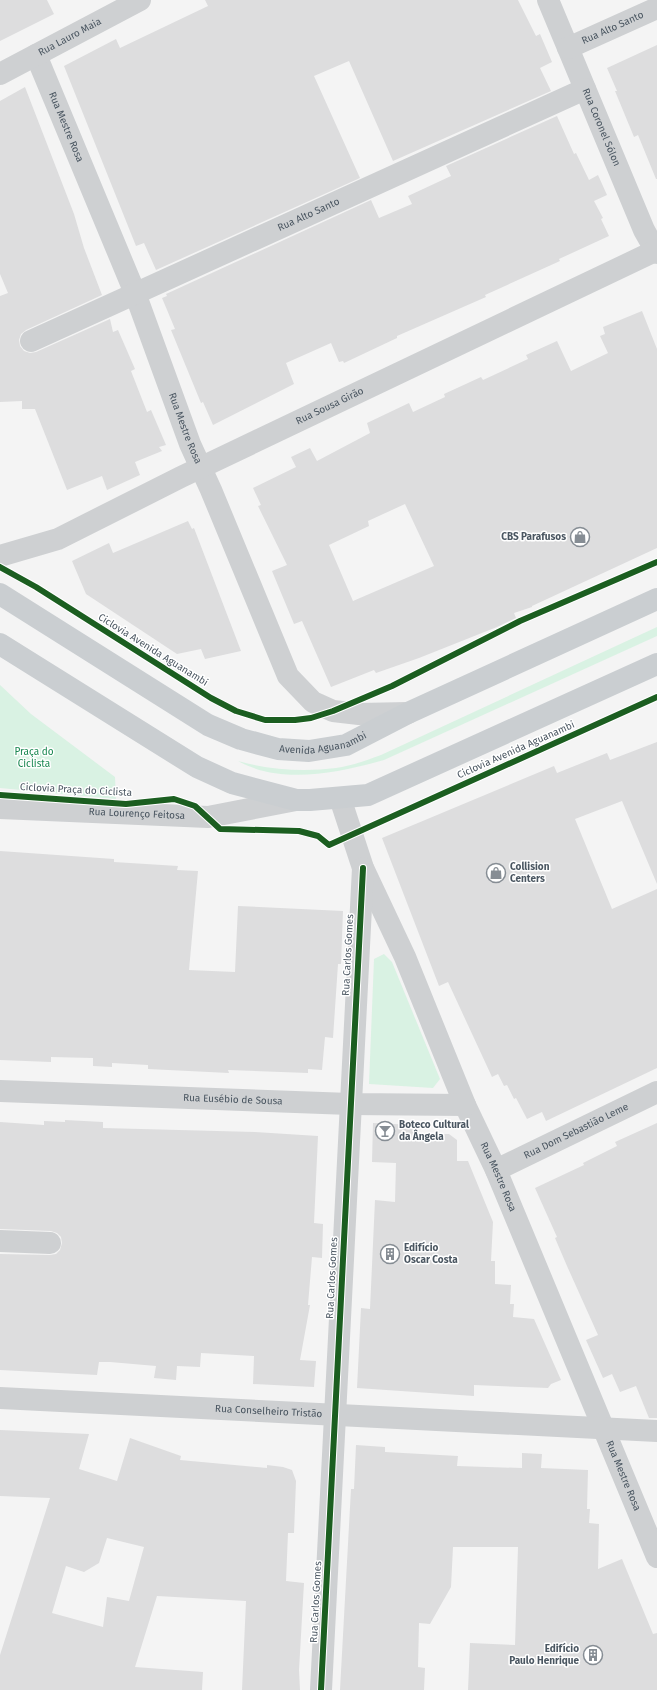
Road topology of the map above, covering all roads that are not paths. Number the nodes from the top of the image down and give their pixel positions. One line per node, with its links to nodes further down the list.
1 (140, 0): 5 (street, Rua Lauro Maia)
2 (548, 0): 4 (street, Rua Coronel Sólon)
3 (657, 8): 4 (street, Rua Alto Santo)
4 (568, 48): 7 (street, Rua Coronel Sólon)
5 (36, 55): 6 (street, Rua Lauro Maia); 9 (street, Rua Mestre Rosa)
6 (0, 74)
7 (585, 89): 8 (street, Rua Coronel Sólon); 9 (street, Rua Alto Santo)
8 (657, 251): 11 (street, Rua Sousa Girão)
9 (135, 294): 10 (street, Rua Alto Santo); 11 (street, Rua Mestre Rosa)
10 (31, 341)
11 (202, 468): 12 (street, Rua Sousa Girão); 17 (street, Rua Mestre Rosa)
12 (0, 556)
13 (0, 594): 17 (main road, Avenida Aguanambi)
14 (657, 599): 17 (main road, Avenida Aguanambi)
15 (0, 644): 19 (main road)
16 (657, 664): 18 (main road)
17 (408, 713)
18 (340, 798): 19 (main road); 21 (street, Rua Mestre Rosa)
19 (296, 800): 20 (street, Rua Lourenço Feitosa)
20 (0, 808)
21 (363, 868): 24 (street, Rua Carlos Gomes); 25 (street, Rua Mestre Rosa)
22 (0, 1091): 24 (street, Rua Eusébio de Sousa)
23 (657, 1092): 26 (street, Rua Dom Sebastião Leme)
24 (350, 1104): 25 (street, Rua Eusébio de Sousa); 30 (street, Rua Carlos Gomes)
25 (465, 1105): 26 (street, Rua Mestre Rosa)
26 (496, 1170): 31 (street, Rua Mestre Rosa)
27 (0, 1241): 28 (street)
28 (50, 1243)
29 (0, 1398): 30 (street, Rua Conselheiro Tristão)
30 (335, 1415): 31 (street, Rua Conselheiro Tristão); 34 (street, Rua Carlos Gomes)
31 (603, 1429): 32 (street, Rua Conselheiro Tristão); 33 (street, Rua Mestre Rosa)
32 (657, 1431)
33 (657, 1557)
34 (321, 1690)

